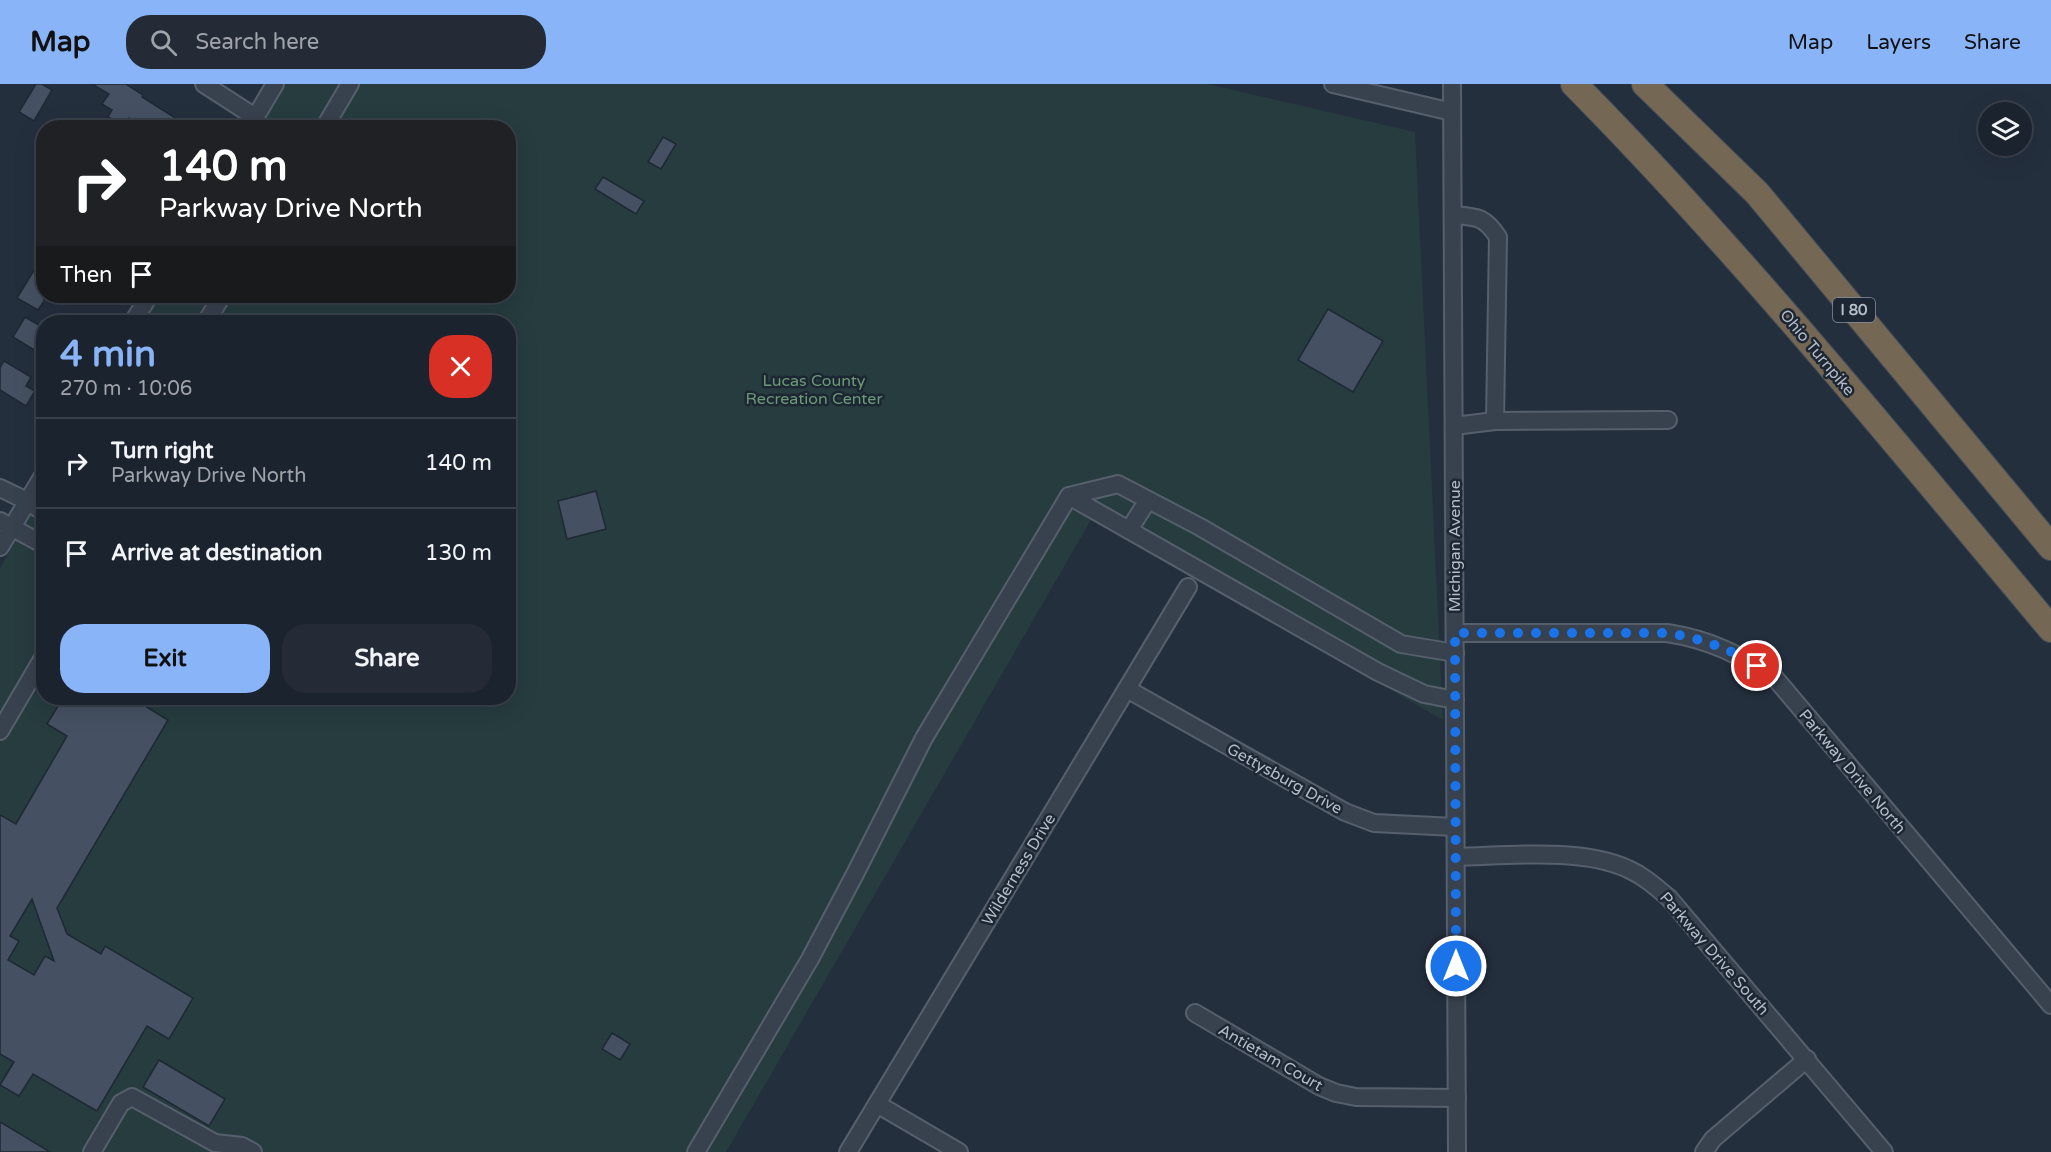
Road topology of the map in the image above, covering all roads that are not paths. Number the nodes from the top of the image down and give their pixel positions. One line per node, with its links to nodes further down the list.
1 (204, 84): 9 (street)
2 (275, 84): 10 (street)
3 (350, 84): 11 (street)
4 (1333, 84): 8 (street)
5 (1452, 84): 8 (street, Michigan Avenue)
6 (1574, 84): 28 (highway, Ohio Turnpike)
7 (1645, 84): 26 (highway, I 80)
8 (1452, 112): 12 (street, Michigan Avenue)
9 (249, 120)
10 (253, 120)
11 (329, 120)
12 (1453, 215): 14 (street); 15 (street, Michigan Avenue)
13 (1668, 420): 14 (street)
14 (1495, 421): 15 (street)
15 (1454, 426): 29 (street, Michigan Avenue)
16 (36, 487): 20 (street)
17 (0, 488): 20 (street)
18 (1068, 496): 19 (street); 23 (street); 44 (street)
19 (1148, 500): 23 (street); 30 (street)
20 (27, 501): 21 (street); 22 (street)
21 (36, 507)
22 (6, 525): 24 (street); 25 (street)
23 (1129, 530): 33 (street)
24 (36, 541)
25 (0, 547)
26 (2051, 547)
27 (1188, 588): 32 (street, Wilderness Drive)
28 (2051, 629)
29 (1455, 633): 30 (street, Michigan Avenue); 37 (street, Parkway Drive North)
30 (1455, 653): 33 (street, Michigan Avenue)
31 (36, 670): 34 (street)
32 (1127, 689): 35 (street, Gettysburg Drive); 41 (street, Wilderness Drive)
33 (1455, 700): 35 (street, Michigan Avenue)
34 (0, 731)
35 (1455, 827): 36 (street, Michigan Avenue)
36 (1456, 857): 39 (street, Parkway Drive South); 40 (street, Michigan Avenue)
37 (2051, 1005)
38 (1195, 1012): 40 (street, Antietam Court)
39 (1806, 1059): 48 (street); 49 (street, Parkway Drive South)
40 (1457, 1098): 47 (street, Michigan Avenue)
41 (877, 1104): 45 (street, Wilderness Drive); 46 (street)
42 (92, 1152): 43 (street)
43 (254, 1152)
44 (696, 1152)
45 (848, 1152)
46 (959, 1152)
47 (1457, 1152)
48 (1704, 1152)
49 (1884, 1152)

